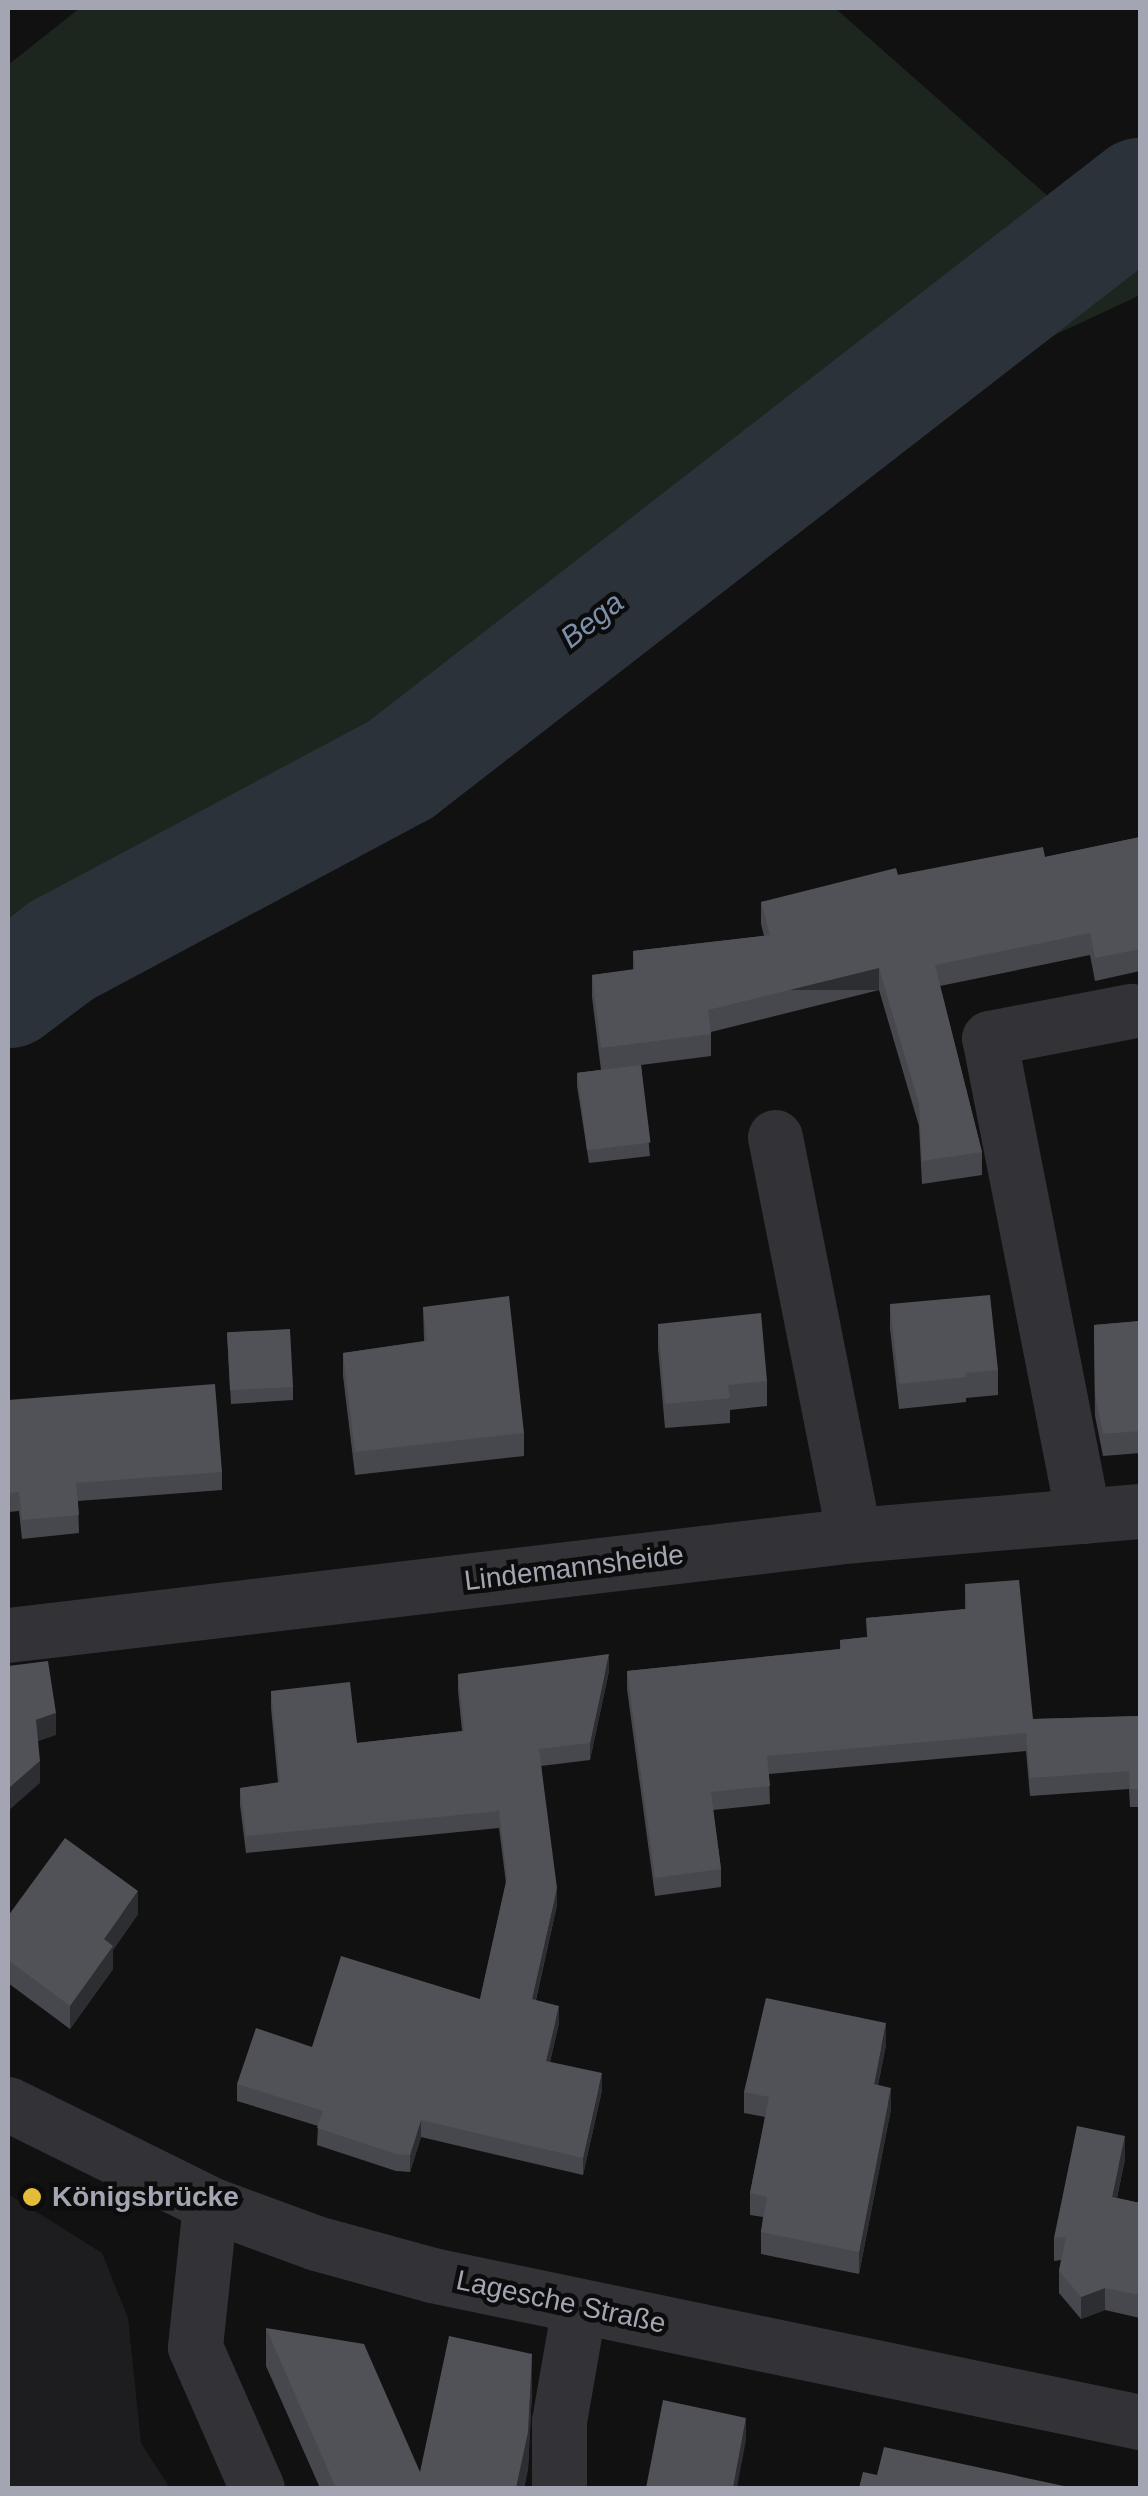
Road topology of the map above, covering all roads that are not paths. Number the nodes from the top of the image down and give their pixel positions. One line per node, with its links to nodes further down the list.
1 (1132, 1011): 4 (street)
2 (775, 1136): 5 (street)
3 (1140, 1511): 4 (street, Lindemannsheide)
4 (1083, 1516): 5 (street, Lindemannsheide)
5 (854, 1535): 6 (street, Lindemannsheide)
6 (8, 1635)
7 (8, 2104): 8 (street, Lagesche Straße)
8 (210, 2204): 9 (street, Lagesche Straße); 11 (street)
9 (579, 2306): 10 (street, Lagesche Straße); 12 (street)
10 (1140, 2422)
11 (257, 2488)
12 (559, 2488)

